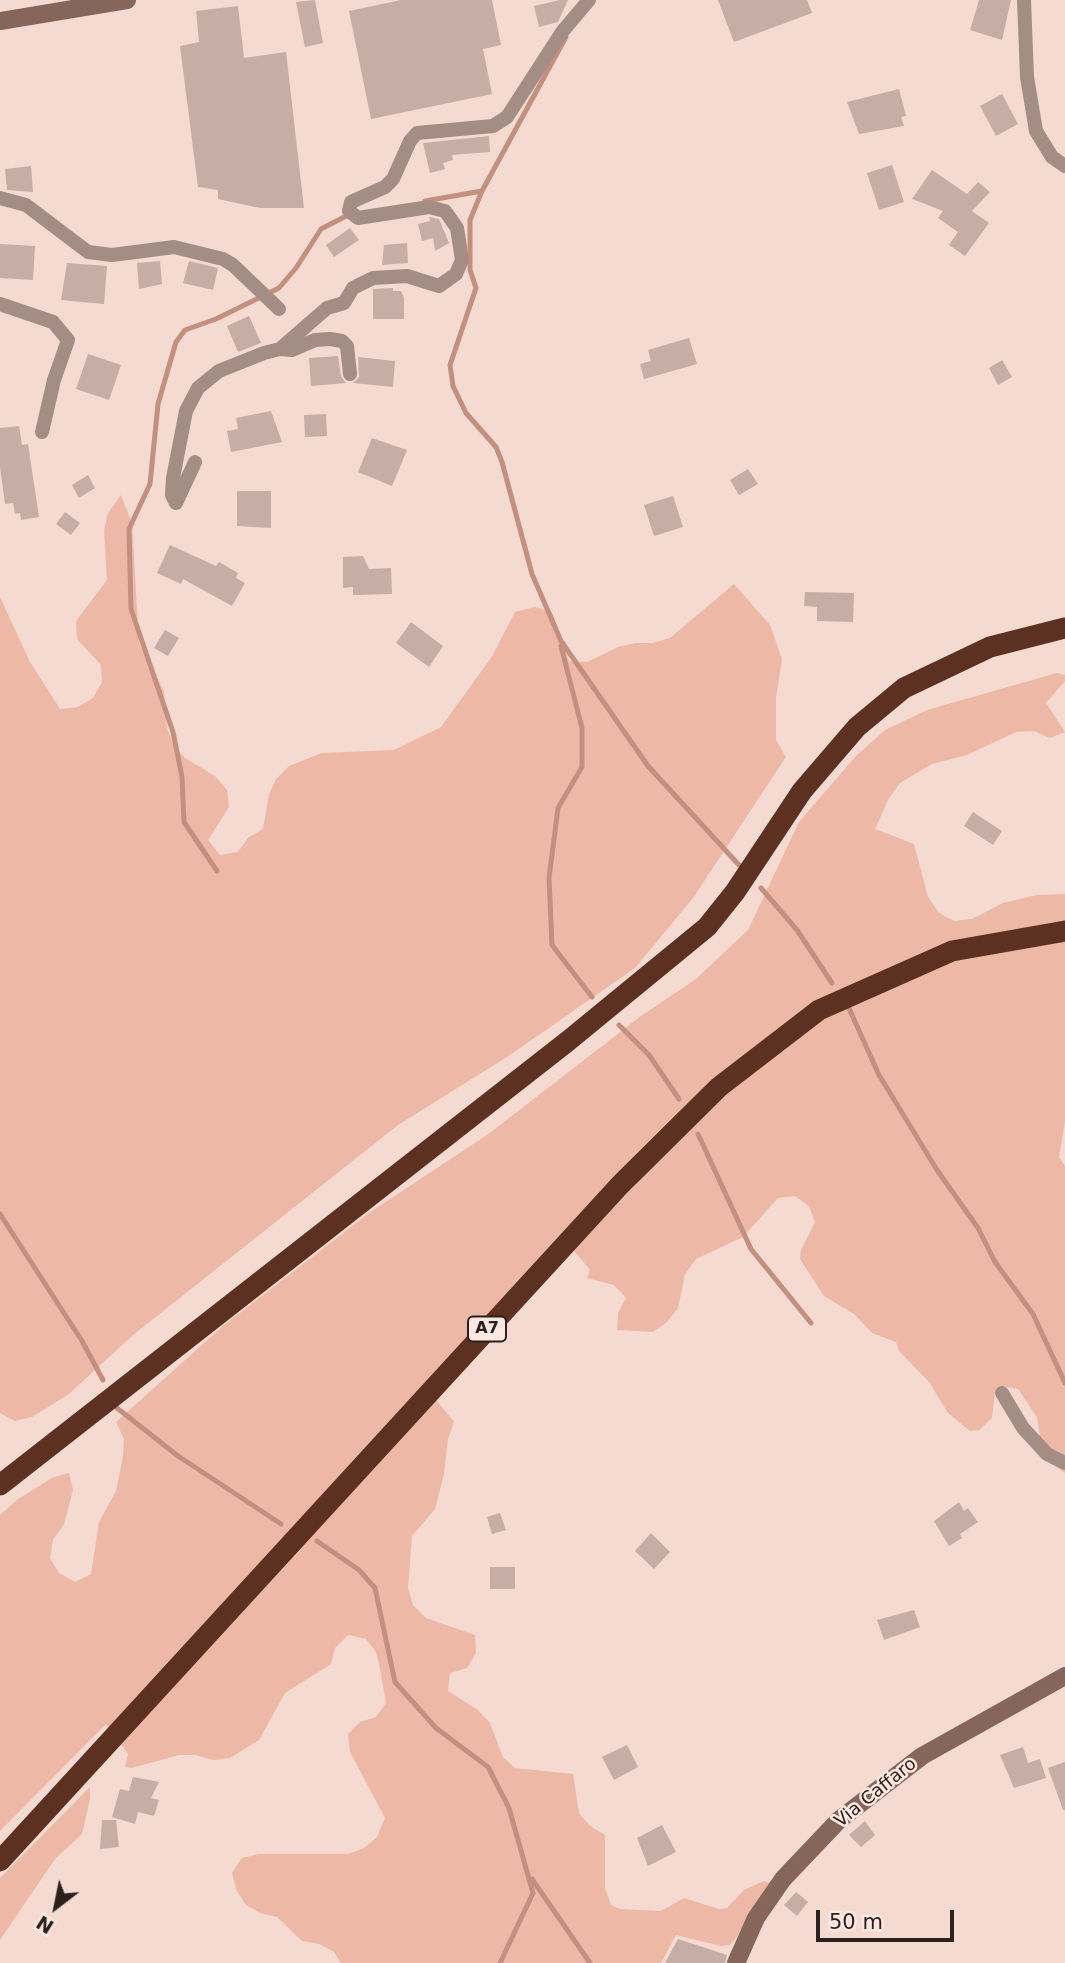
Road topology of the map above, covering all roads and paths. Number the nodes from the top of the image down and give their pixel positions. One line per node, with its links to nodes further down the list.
1 (127, 0): 4 (street)
2 (589, 0): 9 (street)
3 (1024, 0): 5 (street)
4 (0, 21)
5 (1065, 166)
6 (0, 198): 8 (street)
7 (0, 304): 11 (street)
8 (279, 309)
9 (280, 349): 10 (street); 12 (street)
10 (350, 374)
11 (41, 432)
12 (195, 462)
13 (1065, 628): 17 (highway)
14 (1065, 931): 19 (highway, A7)
15 (1002, 1394): 16 (street)
16 (1065, 1462)
17 (0, 1485)
18 (1065, 1676): 20 (street, Via Caffaro)
19 (0, 1861)
20 (736, 1963)

